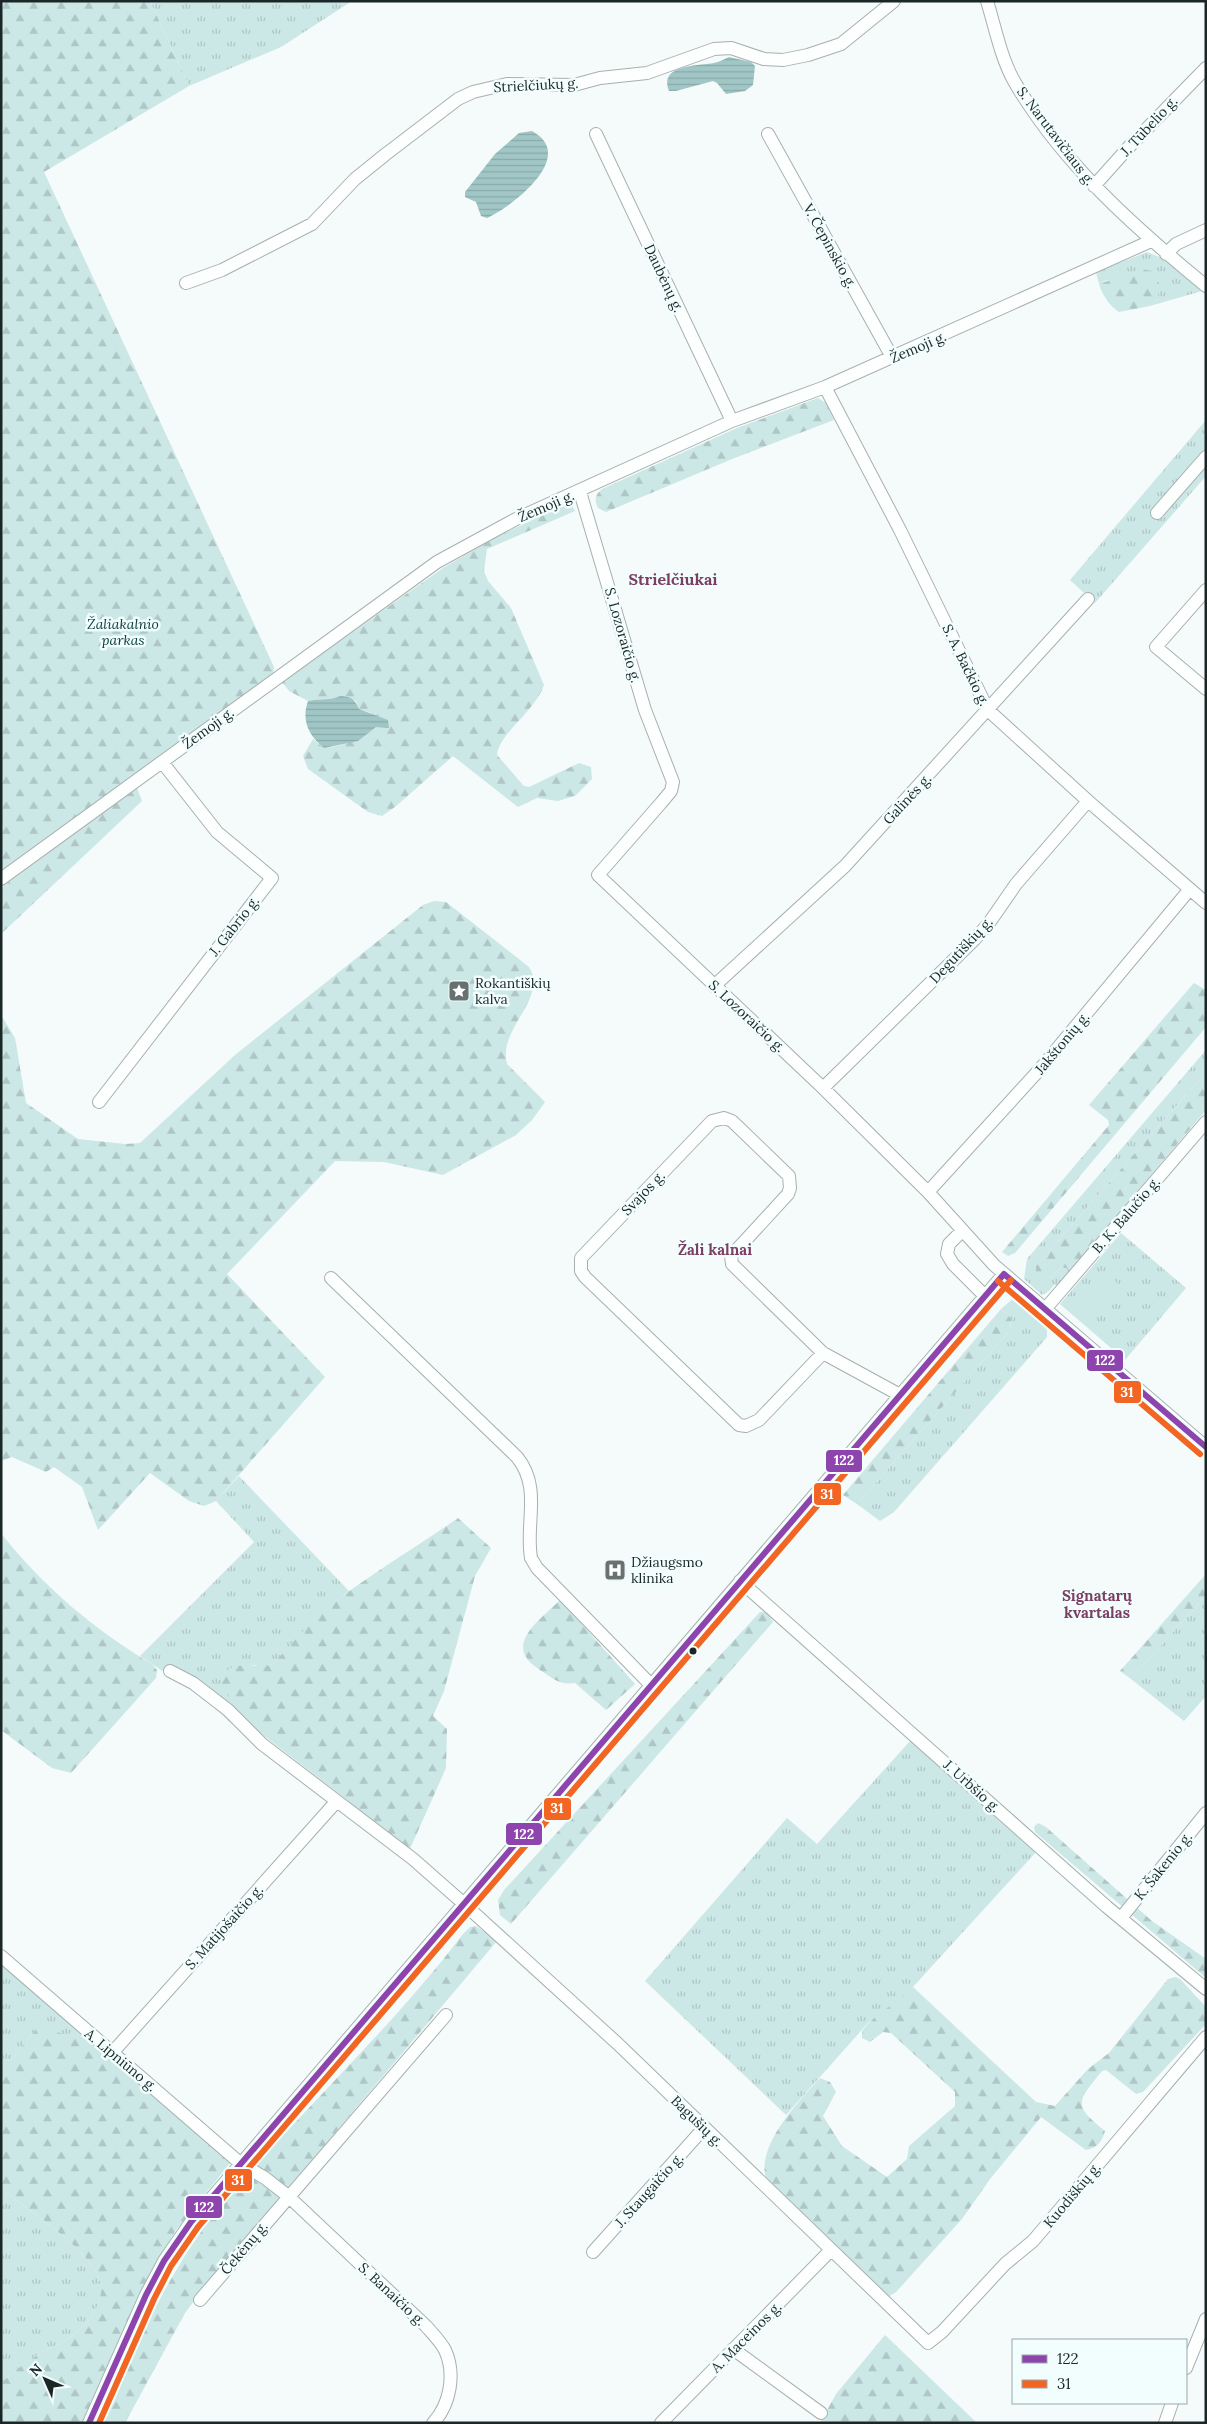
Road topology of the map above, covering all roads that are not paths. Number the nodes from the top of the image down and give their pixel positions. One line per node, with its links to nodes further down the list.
1 (894, 1): 10 (street, Strielčiukų g.)
2 (987, 1): 6 (street, S. Narutavičiaus g.)
3 (1206, 68): 6 (street, J. Tūbelio g.)
4 (596, 134): 14 (street, Daubėnų g.)
5 (768, 134): 12 (street, V. Čepinskio g.)
6 (1094, 186): 8 (street, S. Narutavičiaus g.)
7 (1206, 230): 9 (street)
8 (1151, 241): 9 (street, S. Narutavičiaus g.); 12 (street, Žemoji g.)
9 (1166, 254): 11 (street, S. Narutavičiaus g.)
10 (186, 284)
11 (1206, 286)
12 (892, 357): 13 (street, Žemoji g.)
13 (825, 387): 14 (street, Žemoji g.); 21 (street, S. A. Bačkio g.)
14 (732, 421): 16 (street, Žemoji g.)
15 (1206, 457): 17 (street)
16 (580, 492): 22 (street, Žemoji g.); 27 (street, S. Lozoraičio g.)
17 (1157, 514)
18 (1206, 590): 20 (street)
19 (1088, 599): 21 (street, Galinės g.)
20 (1206, 689)
21 (988, 710): 23 (street, S. A. Bačkio g.); 27 (street, Galinės g.)
22 (162, 762): 24 (street, Žemoji g.); 29 (street, J. Gabrio g.)
23 (1088, 801): 25 (street, S. A. Bačkio g.); 28 (street, Degutiškių g.)
24 (1, 879)
25 (1190, 889): 26 (street, S. A. Bačkio g.); 31 (street, Jakštonių g.)
26 (1206, 903)
27 (714, 986): 28 (street, S. Lozoraičio g.)
28 (823, 1088): 31 (street, S. Lozoraičio g.)
29 (99, 1102)
30 (1206, 1122): 36 (street, B. K. Balučio g.)
31 (928, 1192): 32 (street, S. Lozoraičio g.)
32 (962, 1231): 33 (street, S. Lozoraičio g.); 35 (street)
33 (1004, 1274): 35 (street); 36 (street, S. Lozoraičio g.)
34 (331, 1278): 42 (street)
35 (985, 1296): 38 (street)
36 (1046, 1308): 39 (street, S. Lozoraičio g.)
37 (823, 1353): 37 (street, Svajos g.); 38 (street, Svajos g.)
38 (900, 1395): 40 (street)
39 (1205, 1445)
40 (740, 1581): 42 (street); 46 (street, J. Urbšio g.)
41 (170, 1671): 43 (street, Bagušių g.)
42 (650, 1685): 45 (street)
43 (336, 1802): 45 (street, Bagušių g.); 51 (street, S. Matijošaičio g.)
44 (1206, 1813): 46 (street, K. Šakenio g.)
45 (463, 1903): 52 (street, Bagušių g.); 53 (street)
46 (1121, 1918): 48 (street, J. Urbšio g.)
47 (1, 1956): 51 (street, A. Lipniūno g.)
48 (1206, 1989)
49 (446, 2015): 54 (street)
50 (1206, 2037): 59 (street, Kuodiškių g.)
51 (112, 2053): 53 (street, A. Lipniūno g.)
52 (704, 2128): 55 (street, Bagušių g.); 56 (street, J. Staugaičio g.)
53 (240, 2163): 54 (street, S. Banaičio g.); 65 (street)
54 (288, 2196): 57 (street, Čekėnų g.); 64 (street, S. Banaičio g.)
55 (830, 2251): 59 (street, Bagušių g.); 60 (street, A. Maceinos g.)
56 (593, 2252)
57 (200, 2300)
58 (1206, 2319): 61 (street)
59 (928, 2343)
60 (733, 2349): 63 (street); 66 (street, A. Maceinos g.)
61 (1187, 2366)
62 (1172, 2404): 67 (street)
63 (821, 2413)
64 (438, 2418)
65 (89, 2423)
66 (661, 2423)
67 (1165, 2423)

